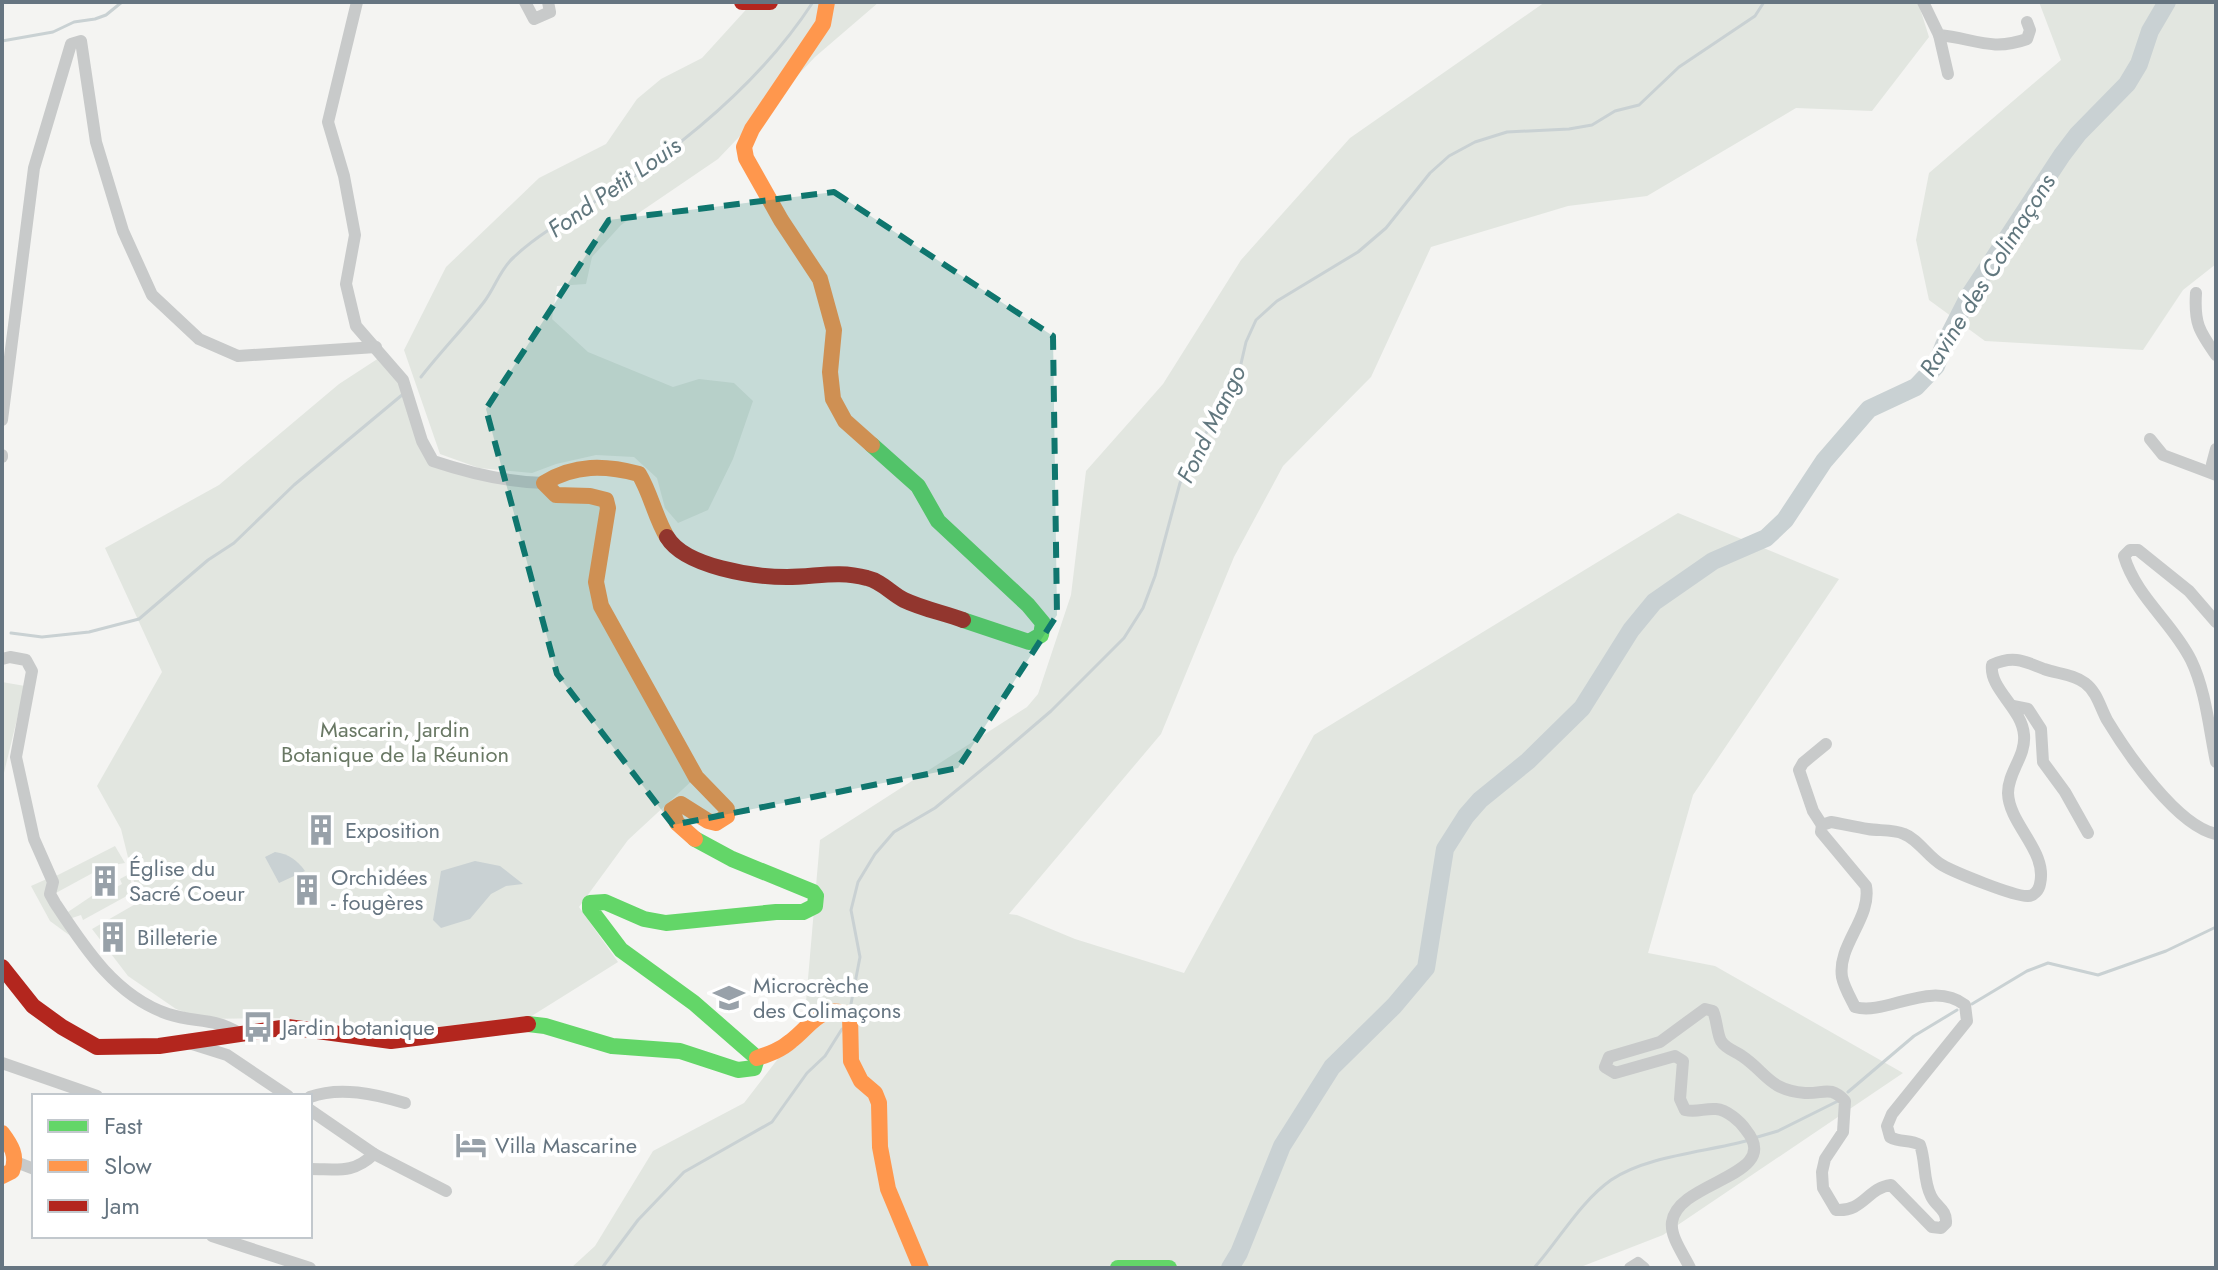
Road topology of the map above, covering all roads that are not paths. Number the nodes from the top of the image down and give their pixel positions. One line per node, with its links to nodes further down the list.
1 (357, 2): 12 (street)
2 (525, 2): 3 (street)
3 (548, 2)
4 (742, 2): 5 (main road)
5 (770, 2)
6 (827, 2): 18 (main road)
7 (1923, 2): 9 (street)
8 (2027, 22): 9 (street)
9 (1939, 35): 10 (street)
10 (1948, 74)
11 (2196, 293): 13 (street)
12 (376, 347): 14 (street); 18 (street)
13 (2216, 355)
14 (2, 420)
15 (2150, 439): 17 (street)
16 (2216, 449): 17 (street)
17 (2216, 474)
18 (544, 483): 30 (main road)
19 (2216, 622): 23 (street)
20 (2, 659): 28 (street)
21 (2013, 706): 24 (street); 25 (street); 26 (street)
22 (1826, 744): 24 (street)
23 (2216, 762)
24 (1822, 825): 51 (street)
25 (2088, 833)
26 (2216, 834)
27 (2, 967): 29 (main road)
28 (239, 1033): 29 (main road); 30 (main road)
29 (186, 1042): 33 (street)
30 (757, 1058): 46 (main road)
31 (2, 1063): 32 (street)
32 (91, 1094)
33 (285, 1094)
34 (312, 1096): 35 (street)
35 (405, 1103)
36 (312, 1111): 38 (street)
37 (2, 1133): 39 (main road)
38 (374, 1154): 41 (street); 43 (street)
39 (16, 1162): 40 (street); 42 (main road)
40 (32, 1168)
41 (312, 1169)
42 (2, 1176)
43 (446, 1191)
44 (218, 1238): 45 (street)
45 (310, 1268)
46 (921, 1268)
47 (1118, 1268): 48 (main road)
48 (1169, 1268)
49 (1630, 1268): 50 (street)
50 (1644, 1268)
51 (1690, 1268)

